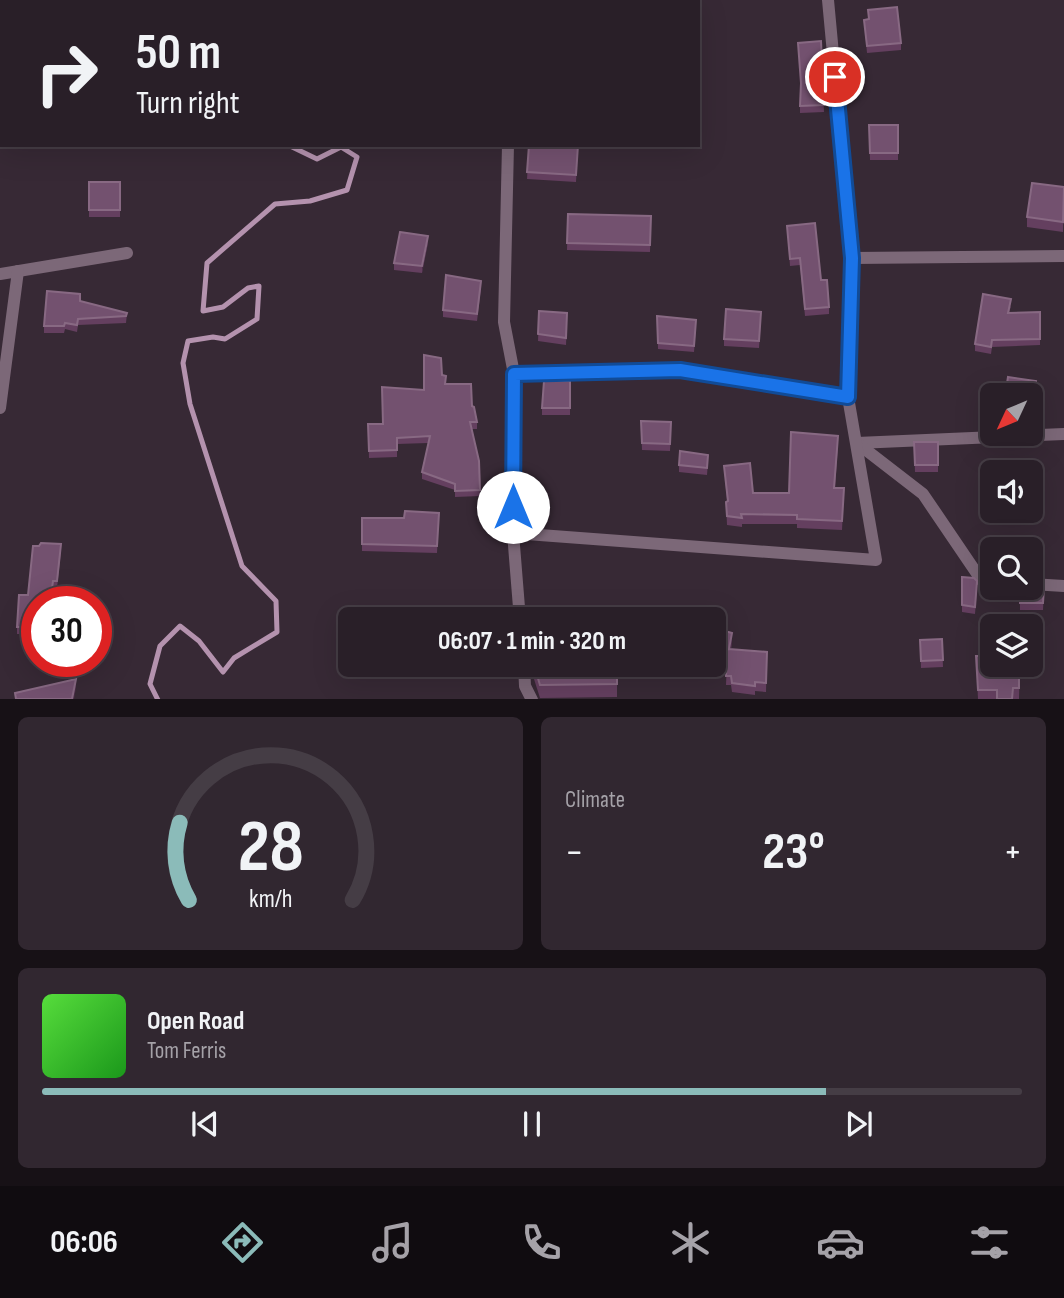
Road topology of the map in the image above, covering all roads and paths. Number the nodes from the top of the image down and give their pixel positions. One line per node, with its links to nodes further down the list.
1 (828, 0): 5 (street)
2 (508, 147): 8 (street)
3 (127, 253): 6 (street)
4 (1064, 256): 5 (street)
5 (852, 258): 9 (street)
6 (18, 271): 7 (street); 10 (street)
7 (0, 274)
8 (514, 374): 9 (street); 13 (street)
9 (848, 397): 12 (street)
10 (0, 408)
11 (1064, 434): 12 (street)
12 (857, 443): 13 (street); 14 (street)
13 (513, 533): 17 (street)
14 (980, 578)
15 (1043, 585): 16 (street)
16 (1064, 586)
17 (519, 607)
18 (525, 677): 19 (street)
19 (532, 699)

